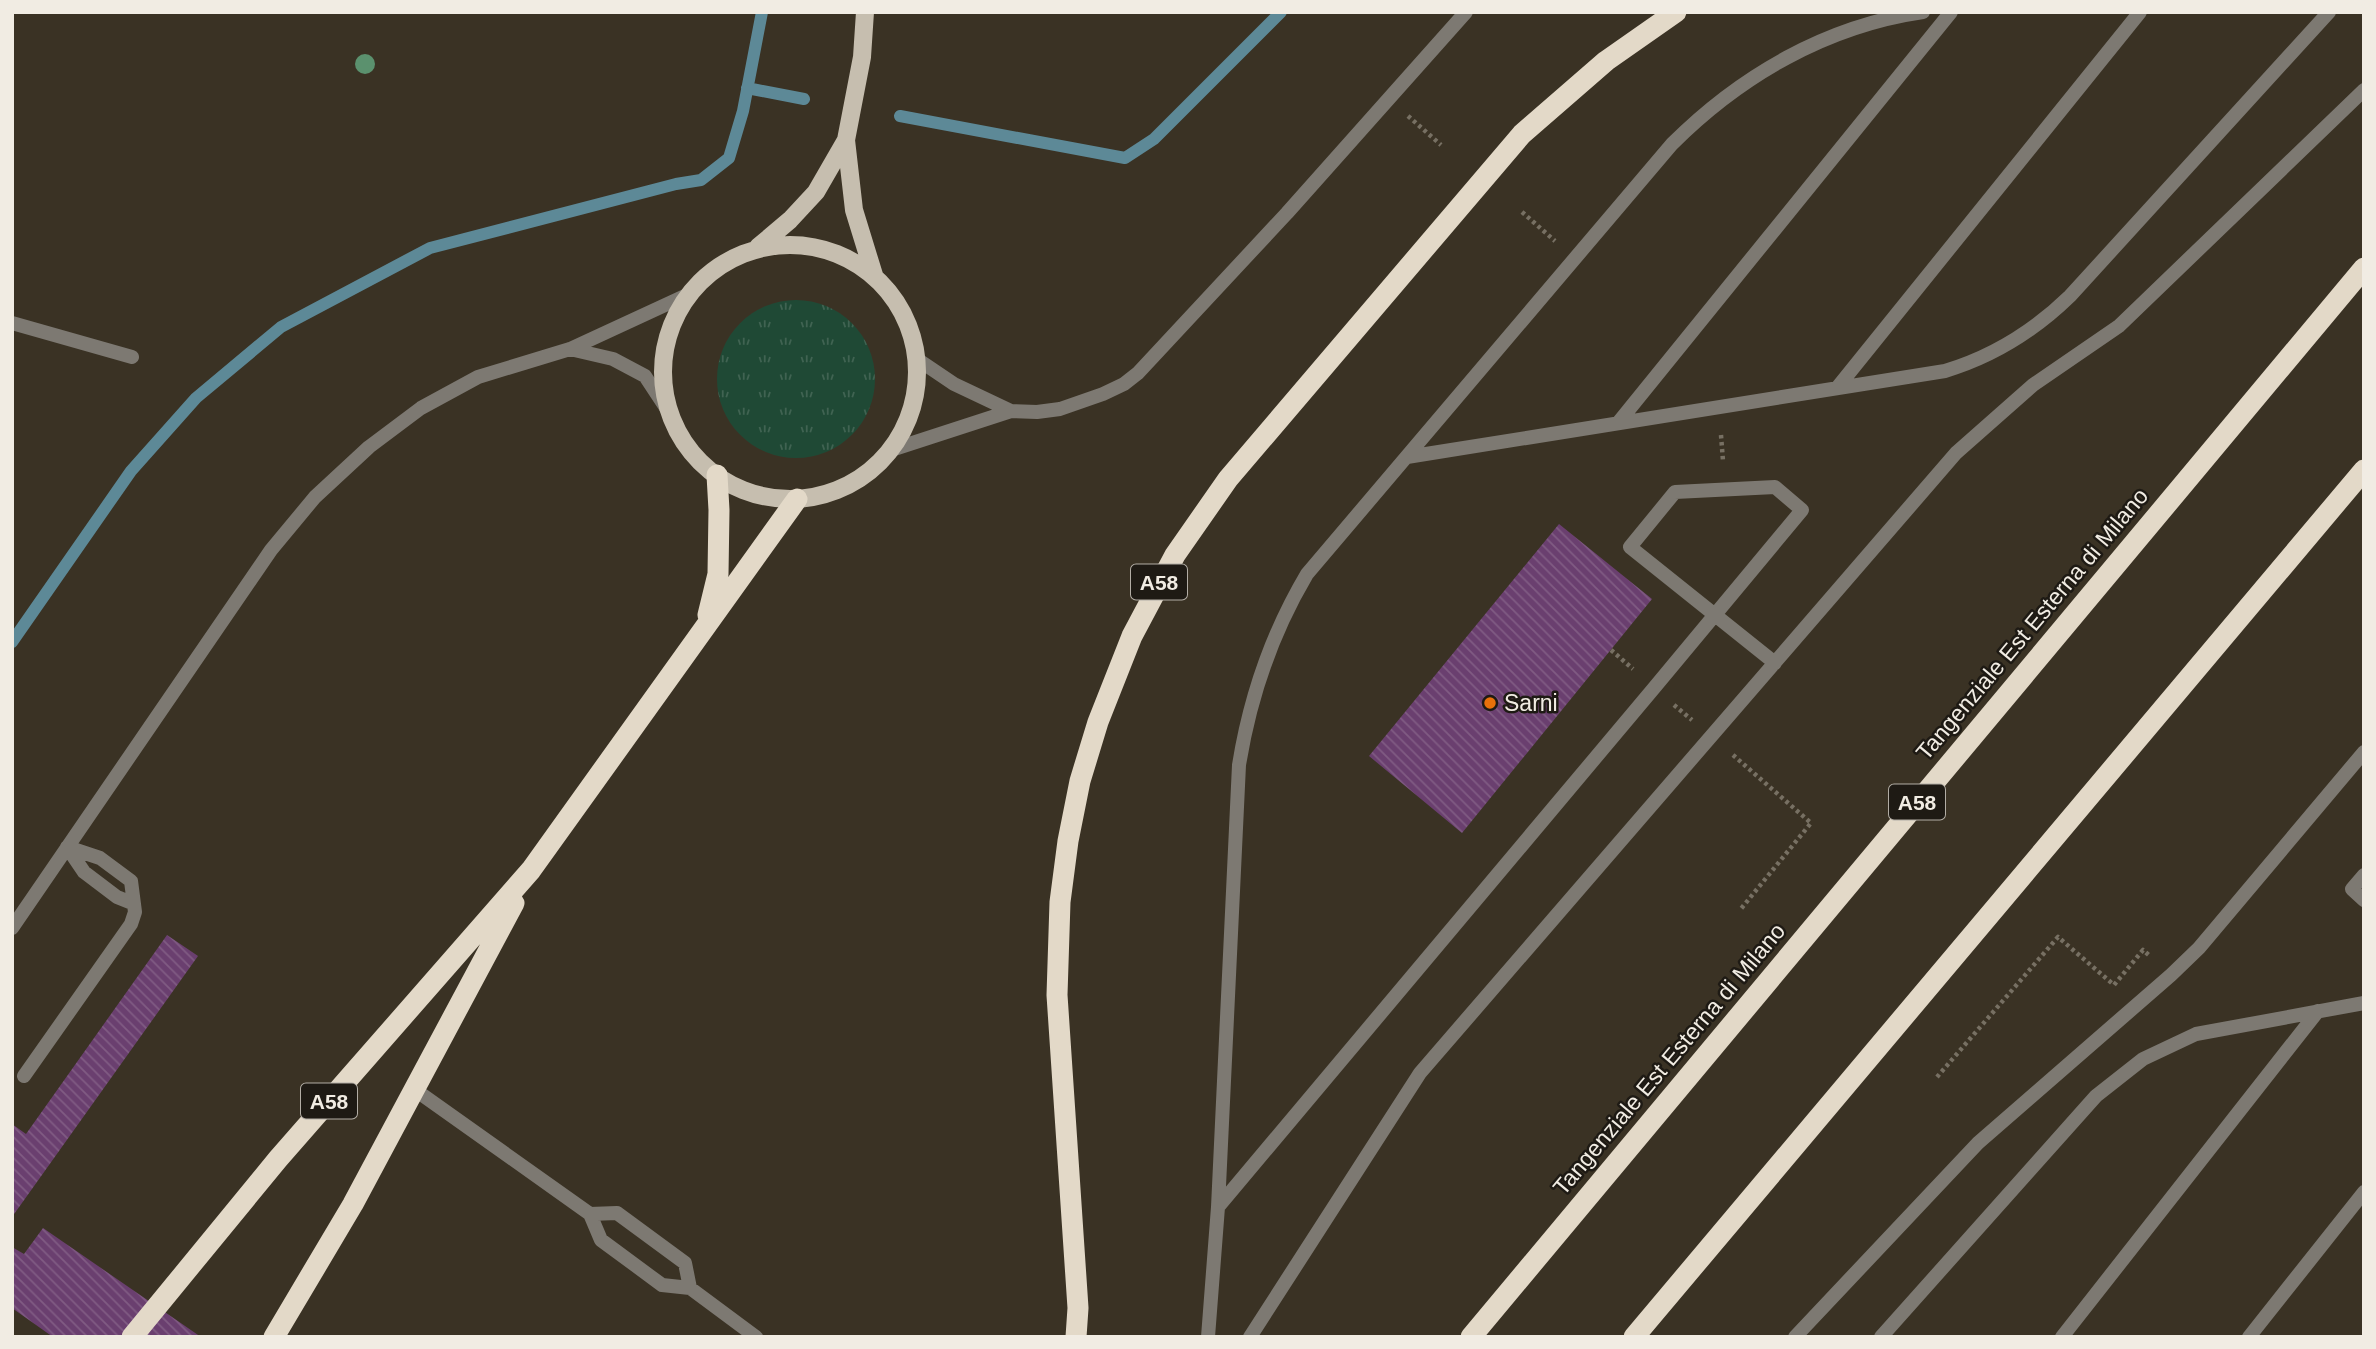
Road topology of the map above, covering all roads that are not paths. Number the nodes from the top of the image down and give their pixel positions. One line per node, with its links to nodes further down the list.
1 (864, 12): 9 (main road)
2 (1466, 12): 19 (lane)
3 (1676, 12): 48 (highway, A58)
4 (1923, 12): 23 (lane)
5 (1951, 12): 21 (lane)
6 (2140, 12): 18 (lane)
7 (2329, 12): 18 (lane)
8 (2364, 90): 29 (lane)
9 (846, 140): 10 (main road); 12 (main road)
10 (756, 249): 12 (main road); 13 (main road)
11 (2364, 268): 51 (highway, Tangenziale Est Esterna di Milano / A58)
12 (874, 275): 17 (main road)
13 (689, 294): 15 (lane); 20 (main road)
14 (12, 323): 16 (lane)
15 (570, 349): 20 (lane); 31 (lane)
16 (132, 357)
17 (917, 359): 19 (lane); 22 (main road)
18 (1837, 388): 21 (lane)
19 (1011, 411): 22 (lane)
20 (670, 414): 25 (main road)
21 (1618, 423): 23 (lane)
22 (891, 450): 26 (main road)
23 (1407, 457): 42 (lane)
24 (2364, 470): 52 (highway)
25 (717, 475): 26 (main road); 28 (highway, A58)
26 (797, 499): 28 (highway, A58)
27 (1715, 615): 27 (lane); 29 (lane); 42 (lane)
28 (705, 628): 32 (highway, A58)
29 (1775, 663): 50 (lane)
30 (2364, 752): 53 (lane)
31 (67, 848): 35 (lane); 35 (lane); 36 (lane)
32 (531, 870): 40 (highway, A58); 45 (highway, A58)
33 (2364, 875): 34 (lane)
34 (2364, 900)
35 (132, 903): 39 (lane)
36 (12, 928)
37 (2364, 1003): 38 (lane)
38 (2318, 1011): 54 (lane); 55 (lane)
39 (24, 1076)
40 (414, 1089): 43 (lane); 46 (highway, A58)
41 (2364, 1192): 56 (lane)
42 (1218, 1207): 49 (lane)
43 (590, 1214): 44 (lane); 44 (lane)
44 (690, 1288): 47 (lane)
45 (132, 1337)
46 (274, 1337)
47 (756, 1337)
48 (1076, 1337)
49 (1208, 1337)
50 (1250, 1337)
51 (1471, 1337)
52 (1634, 1337)
53 (1796, 1337)
54 (1881, 1337)
55 (2062, 1337)
56 (2249, 1337)

